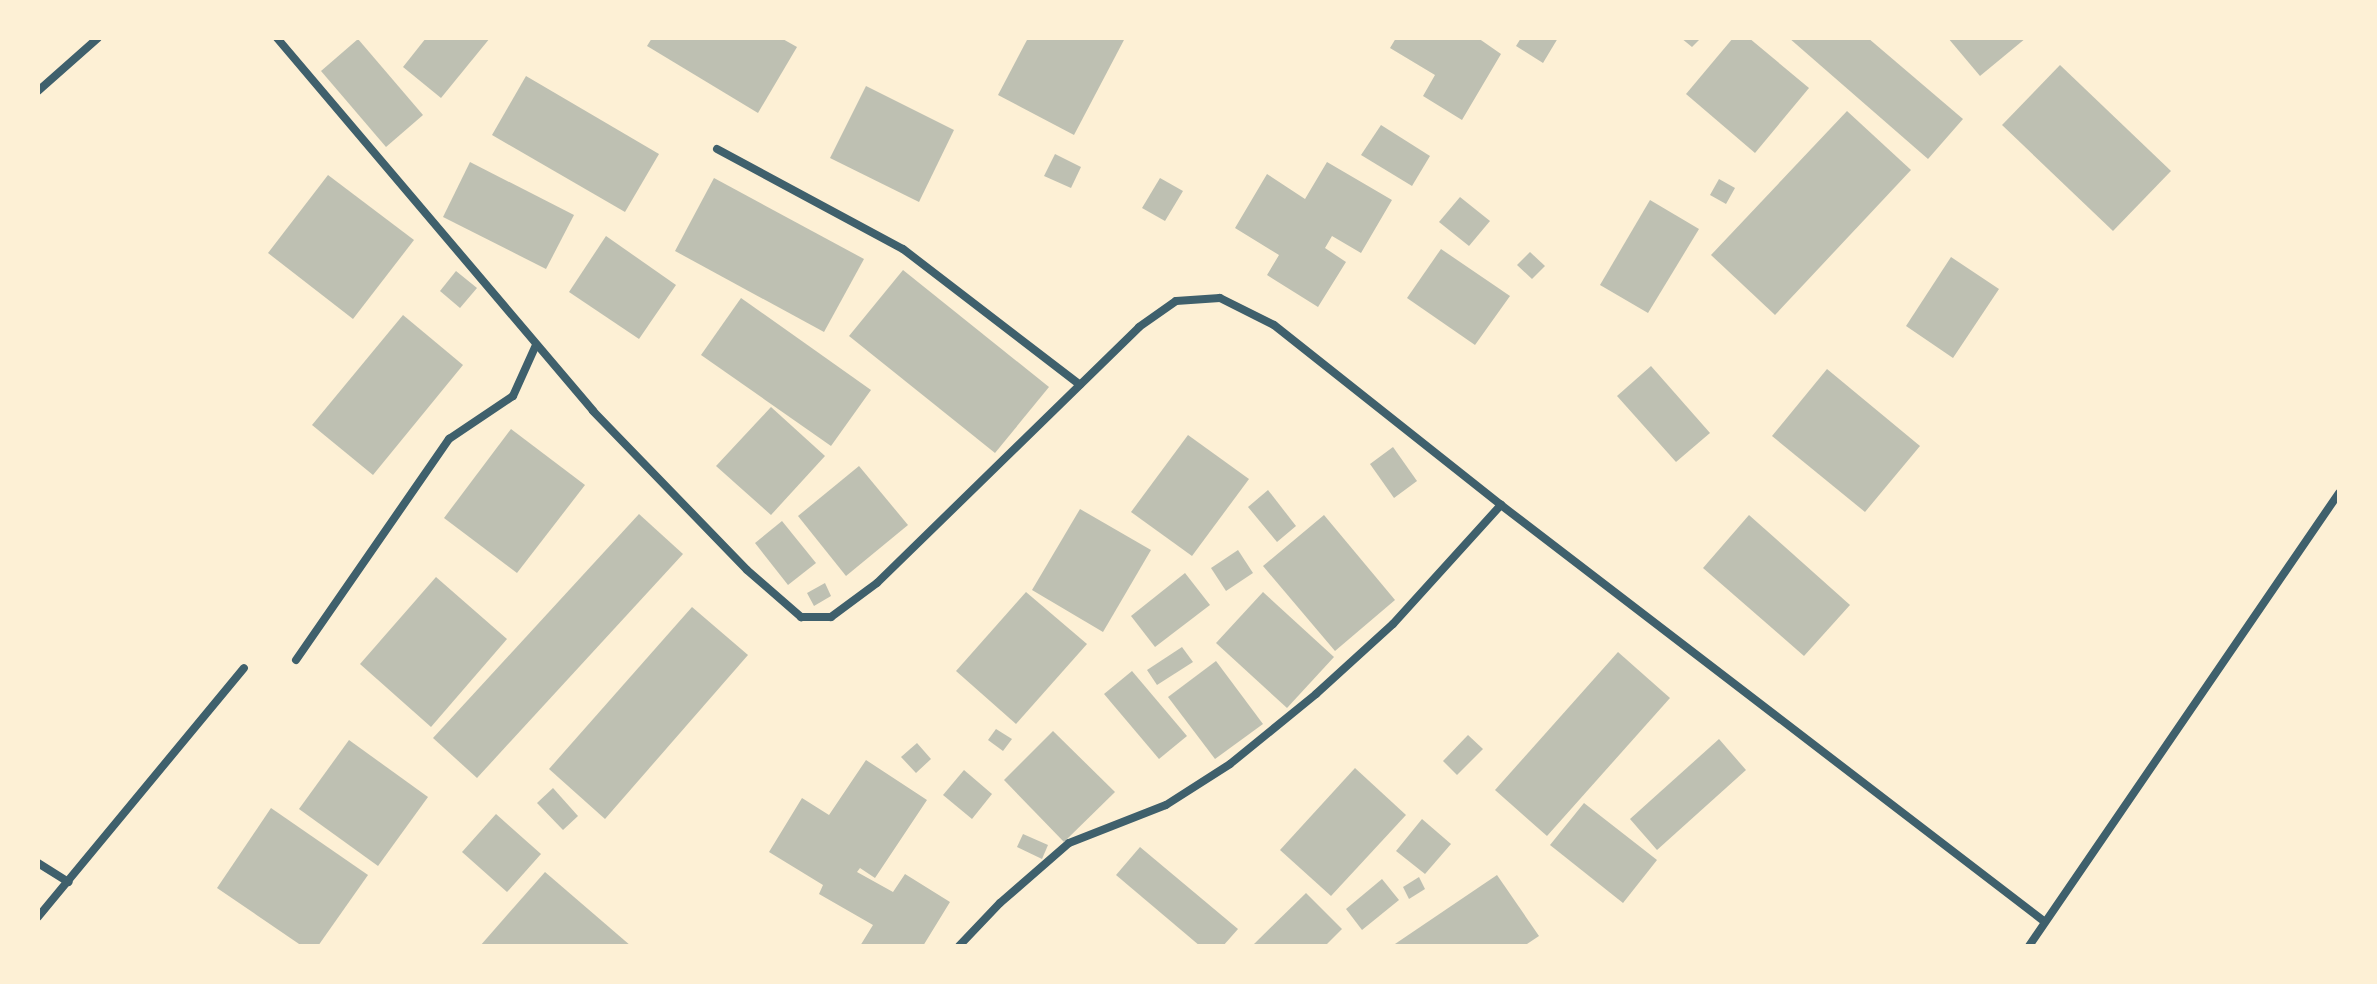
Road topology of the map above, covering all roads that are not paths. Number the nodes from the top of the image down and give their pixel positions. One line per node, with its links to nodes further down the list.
1 (98, 38): 3 (street)
2 (277, 38): 5 (street)
3 (38, 91)
4 (717, 149): 6 (street)
5 (536, 345): 6 (street); 9 (street)
6 (1080, 385): 8 (street)
7 (2339, 493): 14 (street)
8 (1501, 505): 14 (street); 15 (street)
9 (296, 660)
10 (244, 668): 12 (street)
11 (38, 863): 12 (street)
12 (69, 882): 13 (street)
13 (38, 917)
14 (2045, 922): 16 (street)
15 (959, 946)
16 (2029, 946)

